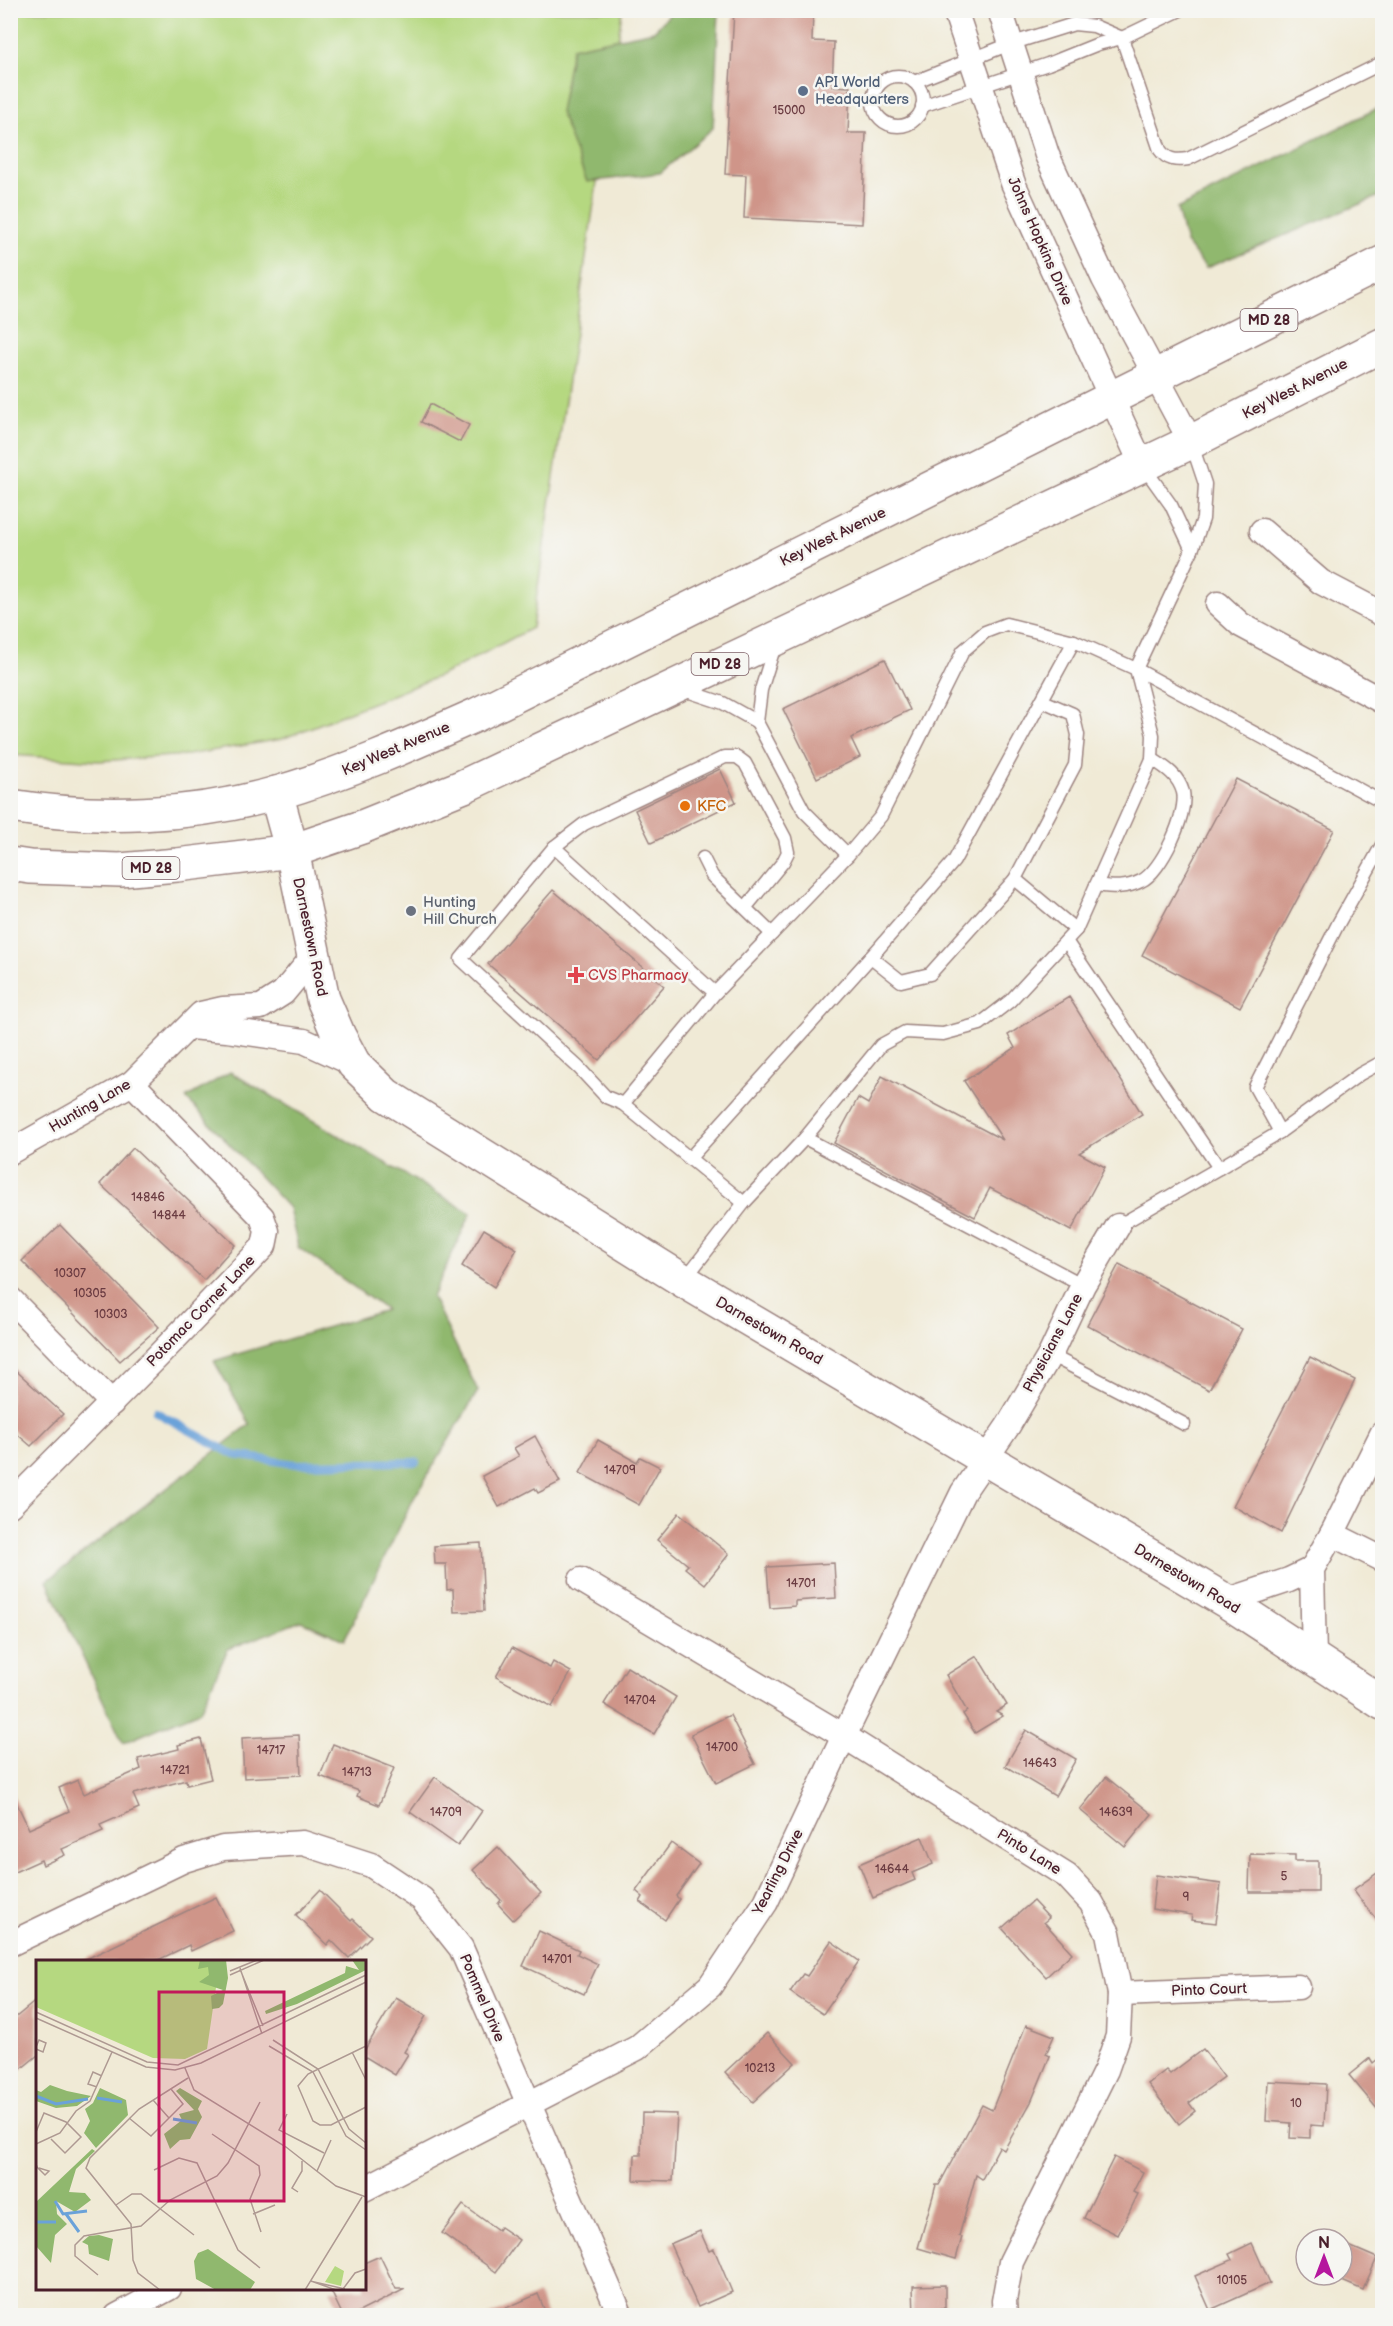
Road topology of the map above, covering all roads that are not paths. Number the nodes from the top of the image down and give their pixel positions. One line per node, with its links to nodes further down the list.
1 (955, 10): 6 (street, Johns Hopkins Drive)
2 (1000, 10): 5 (street)
3 (1180, 10): 4 (lane)
4 (1122, 38): 5 (lane); 7 (lane); 8 (lane)
5 (1010, 44): 6 (lane); 8 (street)
6 (971, 59): 9 (lane); 10 (street, Johns Hopkins Drive)
7 (1383, 63)
8 (1020, 74): 10 (lane); 14 (street)
9 (914, 82): 11 (lane); 11 (lane)
10 (980, 87): 11 (lane); 15 (street, Johns Hopkins Drive)
11 (922, 106)
12 (1383, 263): 14 (main road, Key West Avenue / MD 28)
13 (1383, 345): 16 (main road, Key West Avenue / MD 28)
14 (1156, 376): 15 (main road, Key West Avenue / MD 28); 16 (street)
15 (1112, 398): 17 (street, Johns Hopkins Drive); 30 (main road, Key West Avenue / MD 28)
16 (1191, 442): 17 (main road, Key West Avenue / MD 28); 19 (lane)
17 (1142, 465): 19 (lane); 22 (main road, Key West Avenue / MD 28)
18 (1262, 531): 21 (street)
19 (1192, 550): 24 (lane)
20 (1218, 604): 27 (street)
21 (1383, 614)
22 (777, 638): 25 (main road, Key West Avenue / MD 28); 28 (lane)
23 (1074, 641): 24 (lane); 26 (lane); 36 (lane)
24 (1136, 669): 29 (lane); 31 (lane)
25 (671, 686): 28 (lane); 35 (main road, Key West Avenue / MD 28)
26 (1043, 701): 39 (lane); 46 (lane)
27 (1383, 701)
28 (757, 722): 36 (lane)
29 (1152, 759): 40 (lane); 40 (lane)
30 (276, 793): 32 (main road, MD 28); 35 (main road, Darnestown Road)
31 (1383, 802)
32 (10, 806)
33 (1383, 845): 53 (lane)
34 (554, 847): 41 (lane); 47 (lane); 52 (lane)
35 (292, 851): 38 (main road, MD 28); 45 (main road, Darnestown Road)
36 (848, 855): 43 (lane)
37 (703, 858): 41 (lane)
38 (10, 864)
39 (1015, 879): 42 (lane); 46 (lane)
40 (1096, 885): 42 (lane)
41 (746, 907): 43 (lane)
42 (1076, 930): 44 (lane)
43 (772, 934): 47 (lane)
44 (1066, 940): 54 (lane); 57 (lane)
45 (313, 957): 48 (street, Hunting Lane); 50 (main road, Darnestown Road)
46 (872, 957): 56 (lane)
47 (715, 993): 52 (lane)
48 (189, 1028): 50 (street); 51 (street, Hunting Lane)
49 (1383, 1062): 53 (lane)
50 (354, 1064): 60 (main road, Darnestown Road)
51 (132, 1083): 55 (street, Hunting Lane); 64 (street, Potomac Corner Lane)
52 (623, 1104): 56 (lane)
53 (1280, 1131): 57 (lane)
54 (805, 1138): 58 (lane); 61 (lane)
55 (10, 1152)
56 (689, 1159): 58 (lane)
57 (1219, 1168): 59 (lane)
58 (744, 1203): 60 (lane)
59 (1118, 1226): 61 (street, Physicians Lane)
60 (684, 1281): 67 (main road, Darnestown Road)
61 (1083, 1285): 63 (street, Physicians Lane)
62 (10, 1299): 64 (street)
63 (1050, 1355): 65 (lane); 67 (street, Physicians Lane)
64 (112, 1403): 68 (street, Potomac Corner Lane)
65 (1184, 1424)
66 (1383, 1434): 69 (street)
67 (986, 1459): 73 (main road, Darnestown Road); 76 (street, Yearling Drive)
68 (10, 1505)
69 (1332, 1534): 70 (street); 71 (street)
70 (1383, 1559)
71 (1312, 1569): 73 (street); 74 (street)
72 (580, 1580): 76 (street, Pinto Lane)
73 (1226, 1601): 74 (main road, Darnestown Road)
74 (1314, 1658): 75 (main road, Darnestown Road)
75 (1383, 1703)
76 (844, 1736): 79 (street, Pinto Lane); 80 (street, Yearling Drive)
77 (10, 1944): 80 (street, Pommel Drive)
78 (1298, 1987): 79 (street, Pinto Court)
79 (1120, 1994): 85 (street, Pinto Lane)
80 (528, 2105): 81 (street, Yearling Drive); 84 (street, Pommel Drive)
81 (366, 2187)
82 (167, 2290): 83 (street)
83 (117, 2316)
84 (621, 2316)
85 (1005, 2316)

